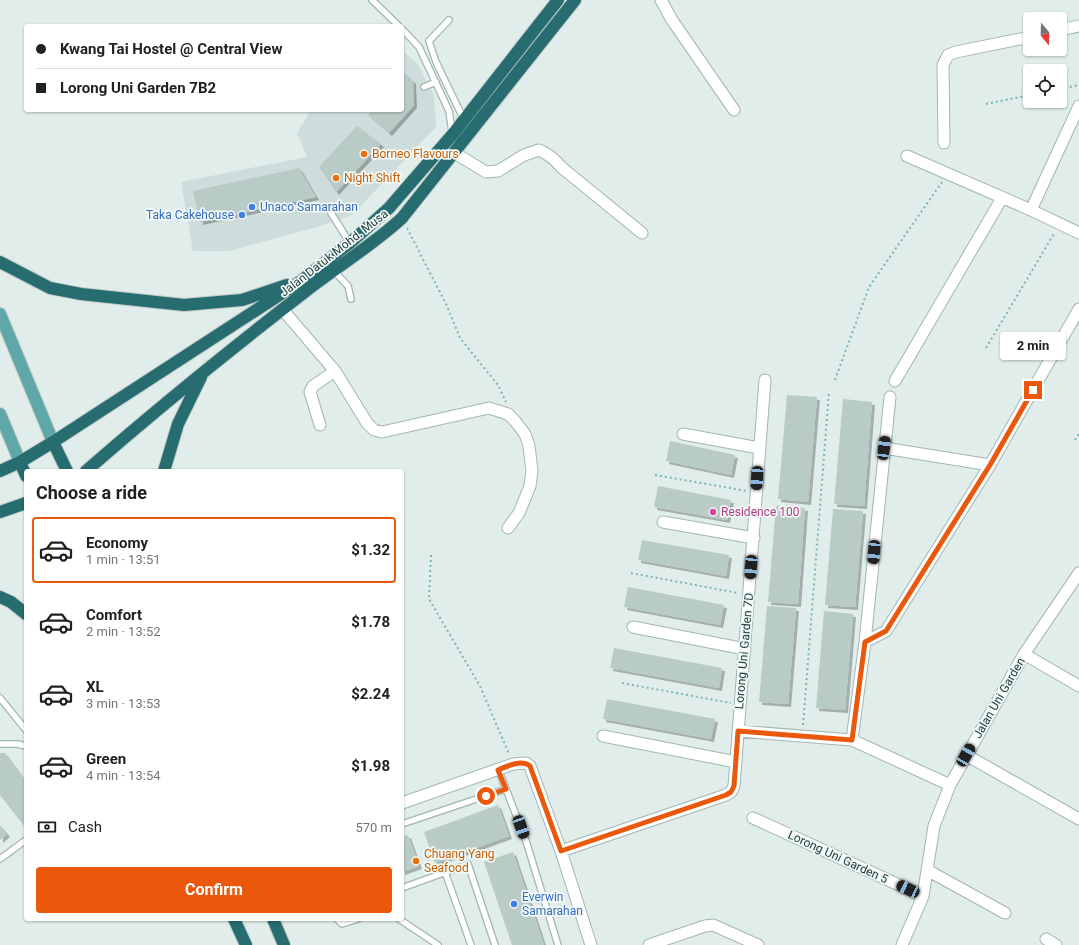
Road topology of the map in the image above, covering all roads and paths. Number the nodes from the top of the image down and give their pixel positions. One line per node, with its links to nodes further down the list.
1 (372, 0): 6 (lane)
2 (558, 0): 19 (highway, Jalan Datuk Mohd. Musa)
3 (575, 0): 22 (highway, Jalan Datuk Mohd. Musa)
4 (661, 0): 18 (street)
5 (449, 20): 19 (lane)
6 (397, 24)
7 (1079, 26): 8 (street)
8 (1067, 29)
9 (404, 31): 11 (lane)
10 (1023, 38): 21 (street)
11 (436, 82): 13 (lane); 20 (lane)
12 (1079, 85): 14 (path)
13 (424, 87)
14 (1067, 88)
15 (1023, 96): 16 (path)
16 (986, 104)
17 (1079, 106): 26 (street)
18 (734, 110)
19 (464, 120): 20 (highway, Jalan Datuk Mohd. Musa)
20 (453, 134): 32 (highway, Jalan Datuk Mohd. Musa)
21 (944, 143)
22 (453, 152): 28 (highway, Jalan Datuk Mohd. Musa); 30 (street)
23 (907, 156): 24 (street)
24 (948, 174): 25 (street); 44 (path)
25 (1002, 198): 26 (street); 45 (street)
26 (1031, 210): 29 (street)
27 (331, 212): 32 (lane)
28 (402, 218): 34 (highway, Jalan Datuk Mohd. Musa); 49 (path)
29 (1060, 224): 31 (street); 40 (path)
30 (642, 232)
31 (1079, 233)
32 (350, 244): 35 (highway, Jalan Datuk Mohd. Musa)
33 (0, 262): 35 (highway)
34 (334, 271): 36 (lane); 38 (highway, Jalan Datuk Mohd. Musa)
35 (301, 281): 54 (highway, Jalan Datuk Mohd. Musa)
36 (351, 298)
37 (1079, 309): 58 (street)
38 (283, 310): 41 (street); 42 (highway, Jalan Datuk Mohd. Musa)
39 (0, 314): 54 (main road)
40 (986, 348)
41 (335, 371): 49 (street); 50 (street)
42 (202, 376): 60 (highway, Jalan Datuk Mohd. Musa); 61 (highway)
43 (765, 380): 55 (street, Lorong Uni Garden 7D)
44 (835, 380)
45 (895, 381)
46 (829, 392): 88 (path)
47 (890, 397): 56 (street)
48 (0, 414): 57 (main road)
49 (515, 421): 69 (street)
50 (320, 425)
51 (683, 434): 55 (street)
52 (1079, 434): 53 (path)
53 (1075, 440)
54 (53, 442): 57 (highway, Jalan Datuk Mohd. Musa); 59 (highway)
55 (759, 448): 65 (street, Lorong Uni Garden 7D)
56 (884, 448): 58 (street); 78 (street)
57 (20, 462): 62 (highway, Jalan Datuk Mohd. Musa); 63 (highway)
58 (990, 465): 78 (street)
59 (66, 469)
60 (88, 469)
61 (165, 469)
62 (0, 470)
63 (24, 471)
64 (655, 475): 65 (path)
65 (756, 493): 70 (street, Lorong Uni Garden 7D)
66 (24, 504): 67 (highway)
67 (0, 512)
68 (663, 522): 70 (street)
69 (508, 528)
70 (754, 538): 74 (street, Lorong Uni Garden 7D)
71 (431, 555): 94 (path)
72 (631, 573): 74 (path)
73 (1079, 573): 80 (street, Jalan Uni Garden)
74 (749, 595): 79 (street, Lorong Uni Garden 7D)
75 (0, 597): 76 (highway)
76 (24, 612)
77 (634, 628): 79 (street)
78 (865, 642): 89 (street)
79 (745, 649): 84 (street, Lorong Uni Garden 7D)
80 (1024, 654): 82 (street); 92 (street, Jalan Uni Garden)
81 (622, 683): 84 (path)
82 (1079, 686)
83 (0, 698): 85 (lane)
84 (740, 705): 86 (street, Lorong Uni Garden 7D)
85 (24, 728)
86 (738, 731): 88 (street); 93 (street, Lorong Uni Garden 7D)
87 (603, 736): 93 (street)
88 (802, 736): 89 (street)
89 (852, 740): 96 (street)
90 (0, 744): 91 (lane)
91 (24, 746)
92 (966, 755): 96 (street, Jalan Uni Garden); 100 (street)
93 (736, 762): 103 (street, Lorong Uni Garden 7D)
94 (513, 764): 95 (street); 103 (street)
95 (498, 770): 97 (lane); 98 (street)
96 (950, 785): 105 (street, Jalan Uni Garden)
97 (506, 789): 101 (lane); 121 (lane)
98 (404, 802)
99 (753, 818): 108 (street, Lorong Uni Garden 5)
100 (1079, 820)
101 (404, 823)
102 (24, 842): 104 (lane)
103 (561, 851): 122 (street)
104 (0, 859)
105 (927, 870): 108 (street, Jalan Uni Garden); 109 (street)
106 (445, 872): 107 (lane); 119 (lane); 120 (lane)
107 (404, 887)
108 (923, 896): 125 (street, Jalan Uni Garden)
109 (1005, 913)
110 (235, 921): 116 (highway)
111 (274, 921): 117 (highway)
112 (339, 921): 113 (lane)
113 (352, 921)
114 (402, 921): 118 (lane)
115 (1046, 939): 126 (street)
116 (246, 945)
117 (284, 945)
118 (438, 945)
119 (471, 945)
120 (496, 945)
121 (558, 945)
122 (591, 945)
123 (649, 945): 124 (street)
124 (758, 945)
125 (902, 945)
126 (1056, 945)

